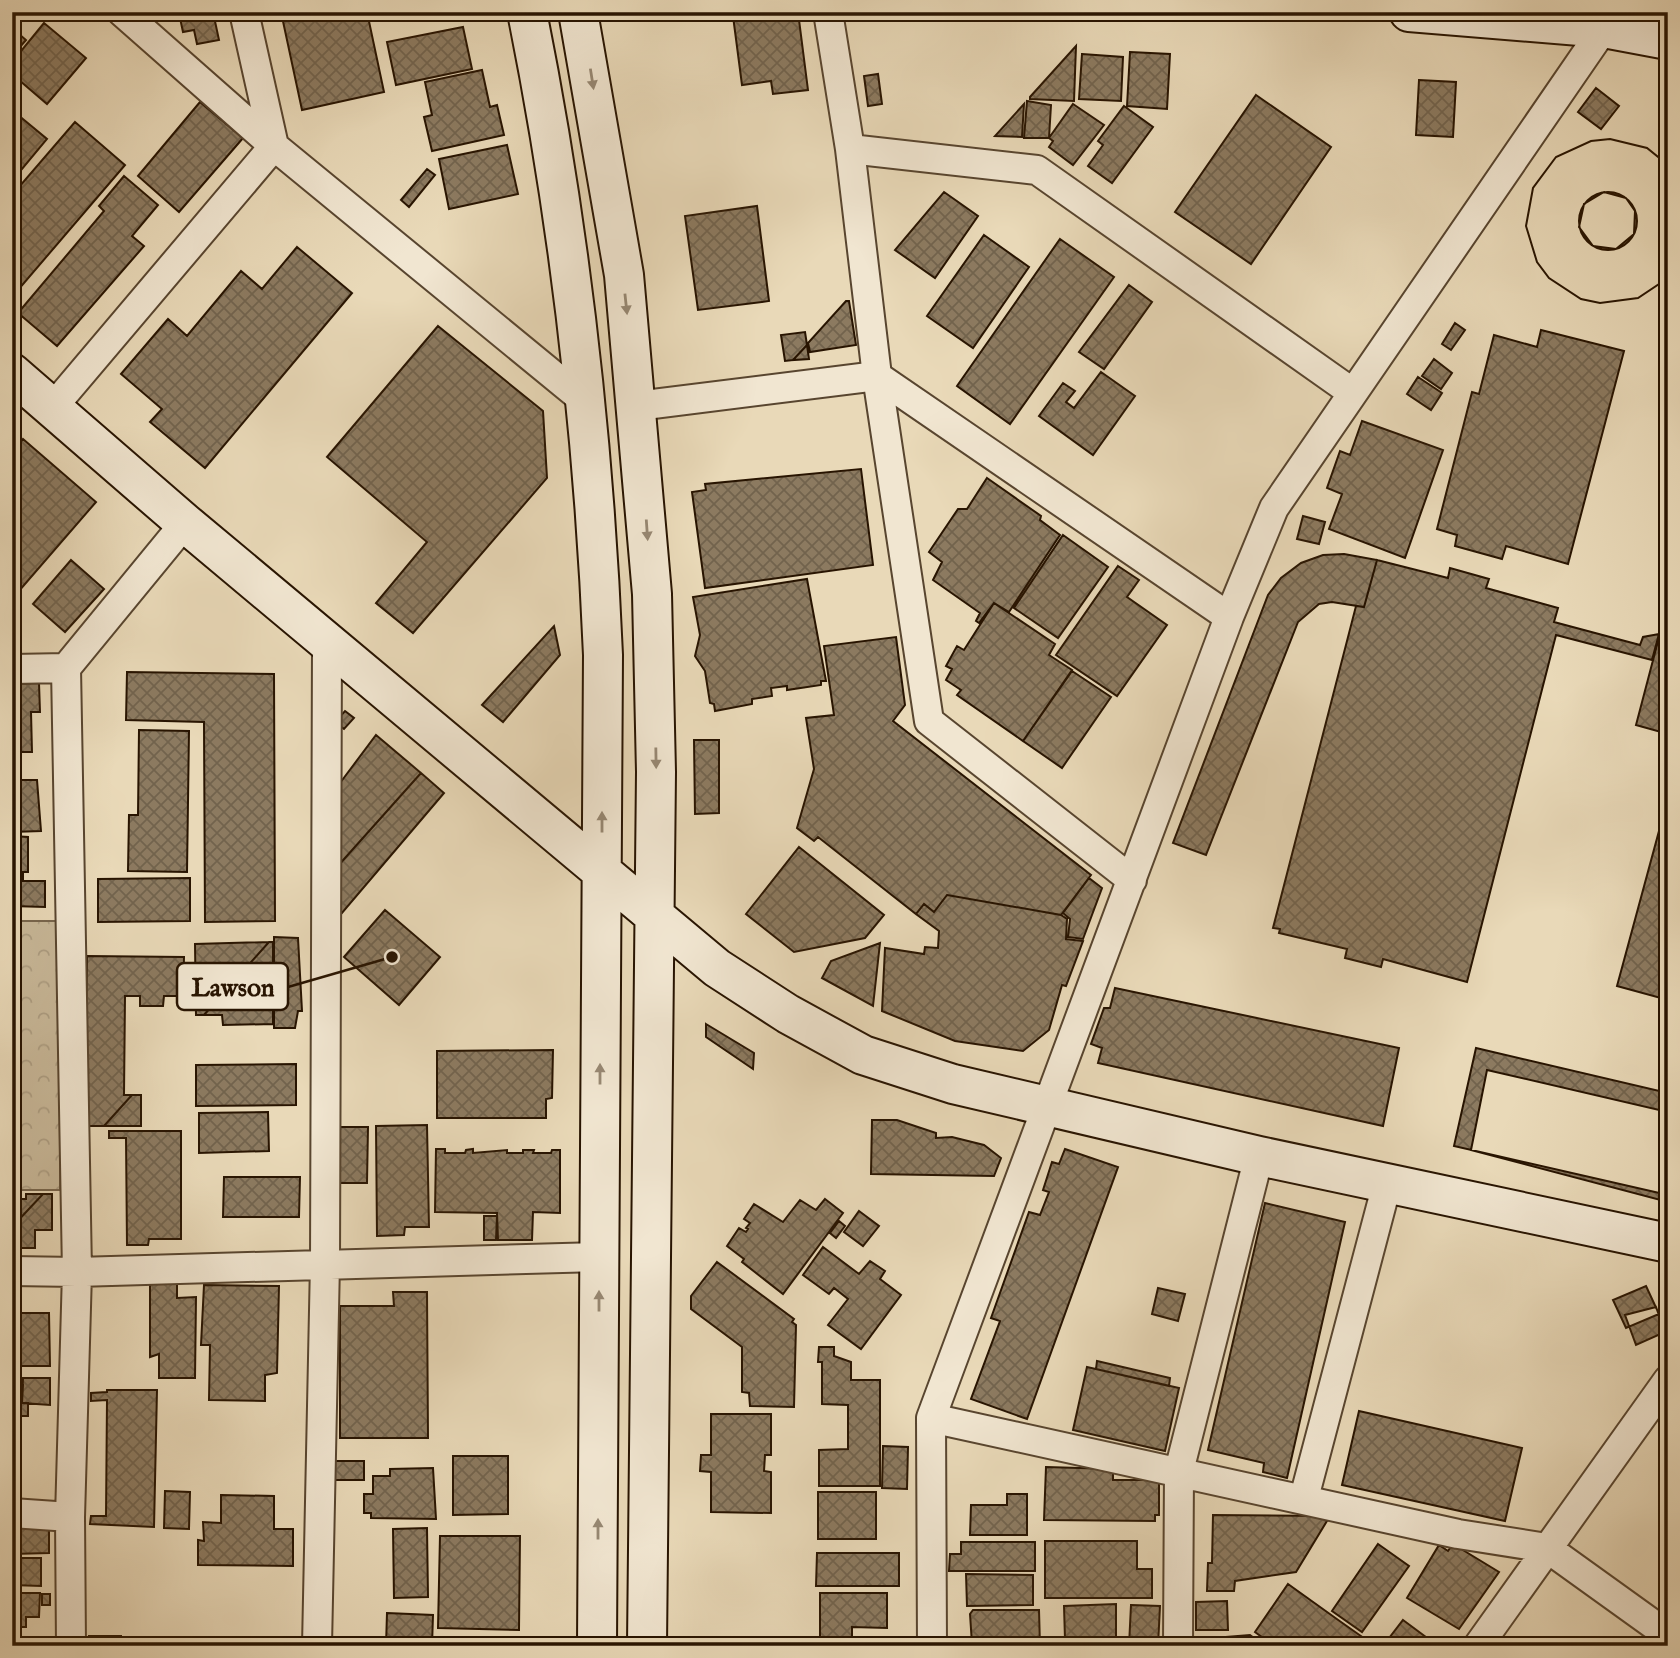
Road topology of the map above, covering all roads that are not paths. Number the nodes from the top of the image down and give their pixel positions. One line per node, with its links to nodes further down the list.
1 (122, 12): 9 (street)
2 (244, 12): 9 (street)
3 (527, 12): 14 (street)
4 (578, 12): 15 (street, one-way to 15)
5 (828, 12): 10 (street)
6 (1409, 12): 7 (street)
7 (1597, 20): 8 (street); 13 (street)
8 (1668, 40)
9 (274, 146): 14 (street); 16 (street)
10 (850, 149): 12 (street); 13 (street)
11 (12, 373): 16 (street)
12 (877, 376): 15 (street); 18 (street); 23 (street)
13 (1353, 393): 18 (street)
14 (586, 402): 22 (street, one-way to 14)
15 (637, 406): 24 (street, one-way to 24)
16 (53, 407): 17 (street)
17 (185, 523): 19 (street); 20 (street)
18 (1229, 617): 23 (street)
19 (327, 643): 22 (street); 30 (street)
20 (66, 668): 21 (street); 32 (street)
21 (12, 669)
22 (601, 871): 24 (street); 29 (street, one-way to 22)
23 (1132, 880): 25 (street)
24 (654, 916): 25 (street); 41 (street)
25 (1046, 1105): 26 (street); 34 (street)
26 (1259, 1156): 27 (street); 35 (street)
27 (1387, 1184): 28 (street); 36 (street)
28 (1668, 1244)
29 (599, 1257): 30 (street); 40 (street, one-way to 29)
30 (325, 1263): 32 (street); 44 (street)
31 (12, 1271): 32 (street)
32 (77, 1272): 38 (street)
33 (1668, 1380): 39 (street)
34 (931, 1418): 35 (street); 47 (street)
35 (1179, 1471): 36 (street); 48 (street)
36 (1304, 1498): 39 (street)
37 (12, 1513): 38 (street)
38 (70, 1517): 43 (street)
39 (1547, 1548): 42 (street); 49 (street)
40 (598, 1572): 41 (street); 45 (street)
41 (648, 1573): 46 (street)
42 (1668, 1635)
43 (71, 1646)
44 (317, 1646)
45 (597, 1646)
46 (647, 1646)
47 (932, 1646)
48 (1178, 1646)
49 (1478, 1646)

